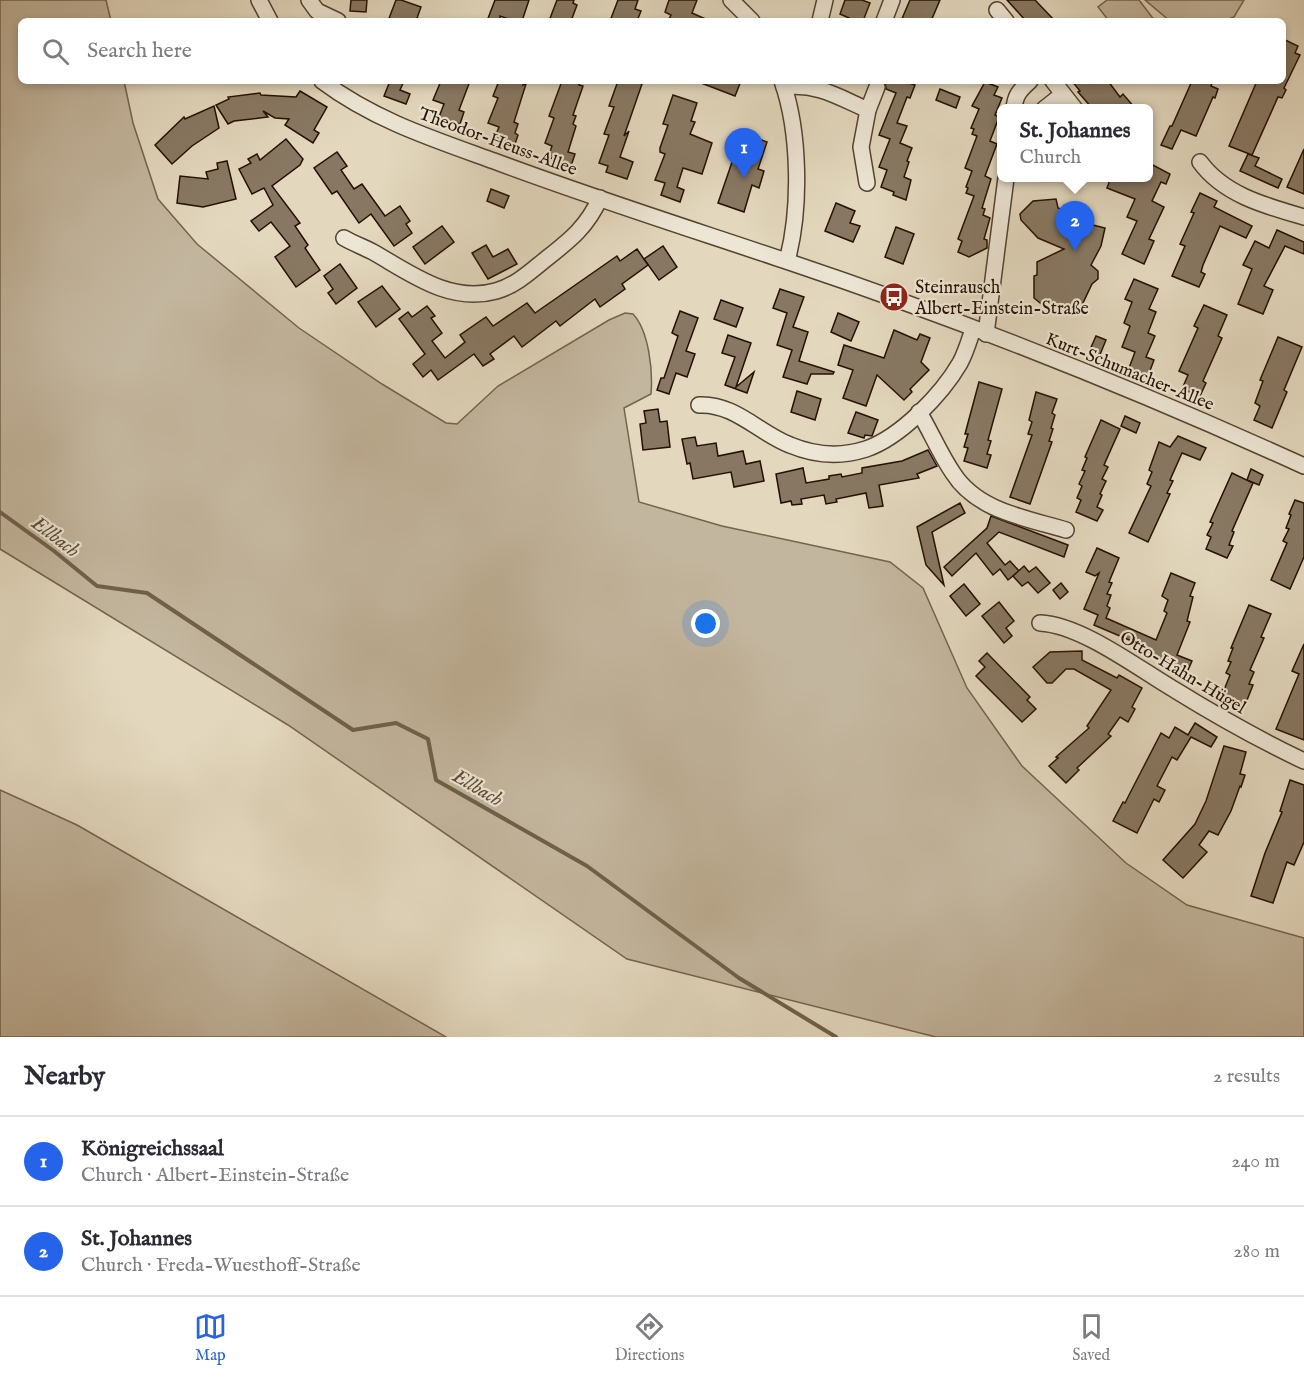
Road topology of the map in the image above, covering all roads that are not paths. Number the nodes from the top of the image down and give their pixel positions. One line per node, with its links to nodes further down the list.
1 (259, 0): 6 (street)
2 (309, 0): 7 (street)
3 (731, 0): 8 (street)
4 (825, 0): 9 (street)
5 (892, 0): 10 (street)
6 (268, 18)
7 (332, 18)
8 (749, 18)
9 (821, 18)
10 (885, 18)
11 (326, 84): 25 (street, Theodor-Heuss-Allee)
12 (783, 84): 13 (street); 28 (street)
13 (814, 84): 21 (street)
14 (1027, 84): 18 (street)
15 (1055, 84): 17 (street)
16 (877, 87): 21 (street)
17 (1063, 94): 19 (street); 20 (street)
18 (1014, 104)
19 (1049, 104)
20 (1072, 104)
21 (868, 110): 24 (street)
22 (1200, 162): 26 (street)
23 (1005, 182): 29 (street)
24 (867, 183)
25 (600, 198): 27 (street); 28 (street, Kurt-Schumacher-Allee)
26 (1304, 217)
27 (344, 238)
28 (787, 261): 29 (street, Kurt-Schumacher-Allee)
29 (980, 332): 31 (street); 32 (street, Kurt-Schumacher-Allee)
30 (699, 405): 31 (street)
31 (919, 412): 33 (street)
32 (1304, 466)
33 (1066, 530)
34 (1040, 623): 35 (street, Otto-Hahn-Hügel)
35 (1304, 761)

